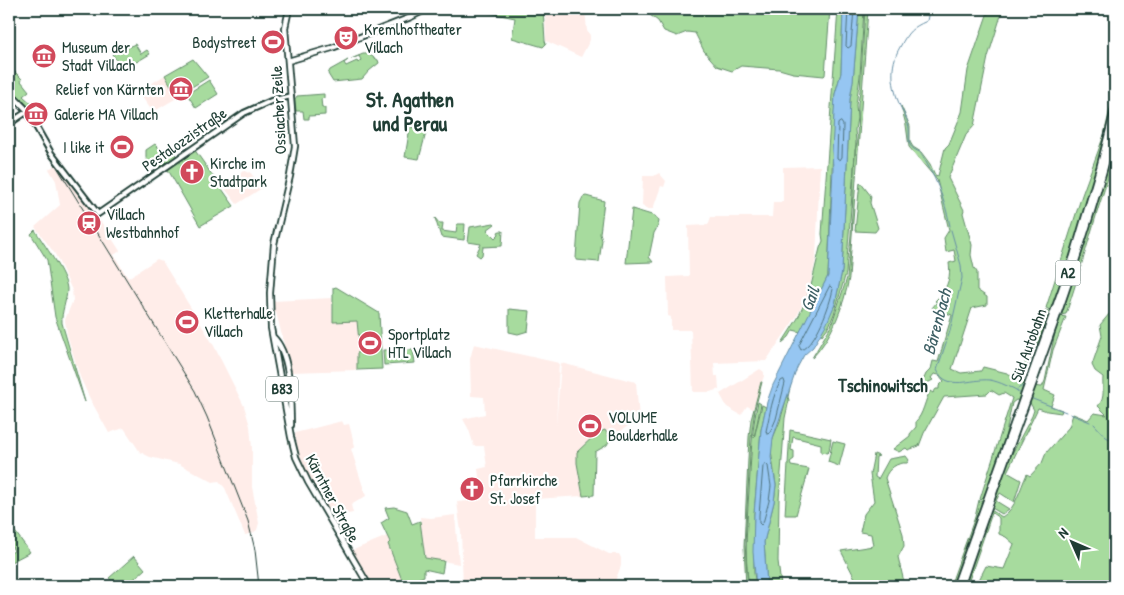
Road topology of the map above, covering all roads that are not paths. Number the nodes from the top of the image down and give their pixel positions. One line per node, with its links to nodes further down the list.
1 (289, 9): 3 (main road, Ossiacher Zeile / B83)
2 (427, 9): 3 (main road)
3 (288, 61): 5 (main road, Ossiacher Zeile / B83)
4 (9, 92): 7 (main road)
5 (291, 96): 7 (main road, Pestalozzistraße); 10 (main road, Ossiacher Zeile / B83)
6 (1115, 109): 12 (highway, Süd Autobahn / A2)
7 (26, 112): 8 (main road, bridge)
8 (9, 124)
9 (1115, 127): 12 (highway, Süd Autobahn / A2)
10 (271, 328): 11 (main road, Kärntner Straße / B83)
11 (272, 336): 13 (main road, Kärntner Straße / B83); 13 (main road)
12 (1034, 378): 14 (highway, Süd Autobahn / A2)
13 (291, 437): 15 (main road, Kärntner Straße / B83)
14 (987, 505): 16 (highway, Süd Autobahn / A2); 17 (highway, Süd Autobahn / A2)
15 (369, 586)
16 (956, 586)
17 (961, 586)

